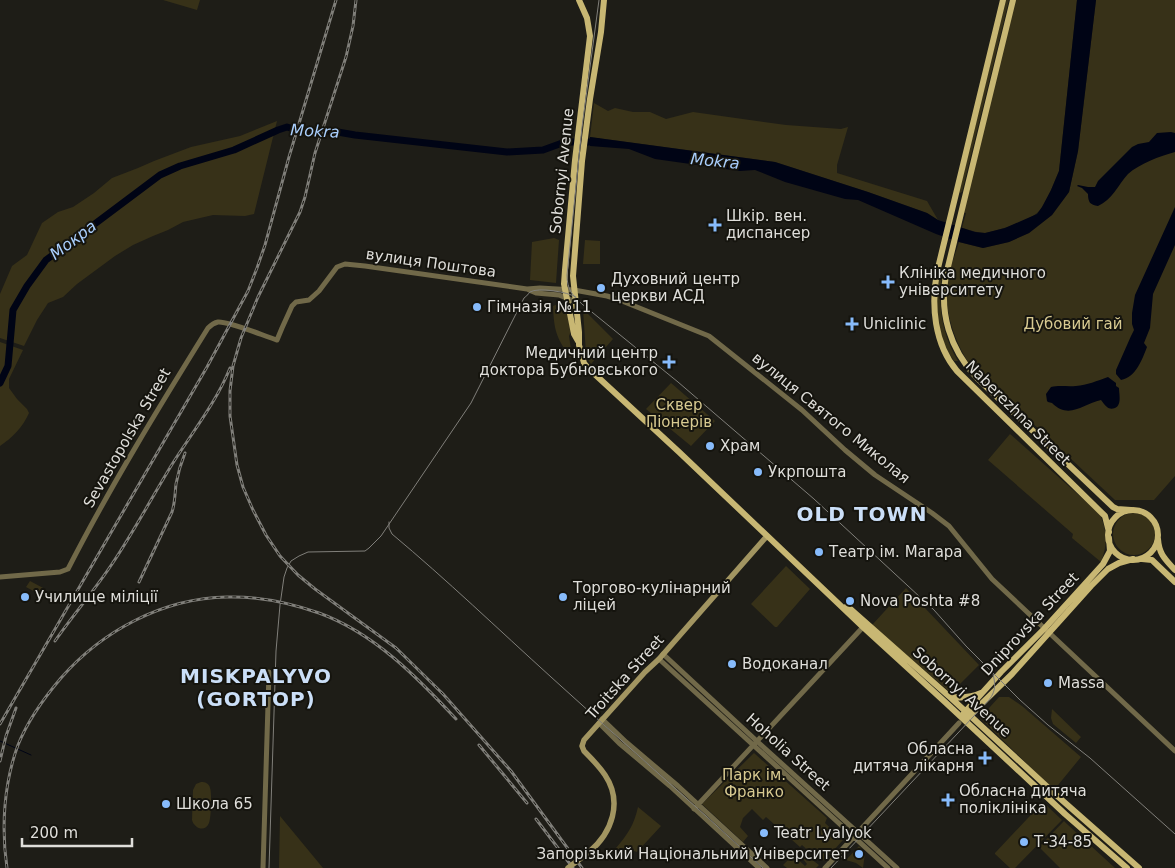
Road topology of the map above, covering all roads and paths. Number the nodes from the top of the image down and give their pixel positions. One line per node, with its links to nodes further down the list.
1 (580, 0): 8 (main road, Sobornyi Avenue)
2 (604, 0): 9 (main road, Sobornyi Avenue)
3 (1003, 0): 5 (main road, Naberezhna Street)
4 (1012, 0): 6 (main road)
5 (939, 263): 6 (main road); 15 (main road, Naberezhna Street)
6 (948, 266): 14 (main road)
7 (526, 289): 8 (street, вулиця Поштова); 10 (street); 12 (street, вулиця Поштова)
8 (565, 290): 9 (street, вулиця Святого Миколая); 10 (main road, Sobornyi Avenue)
9 (574, 290): 11 (main road, Sobornyi Avenue); 23 (street, вулиця Святого Миколая)
10 (568, 298): 11 (street); 13 (main road, Sobornyi Avenue)
11 (576, 302): 13 (main road, Sobornyi Avenue)
12 (214, 323): 20 (street, Sevastopolska Street)
13 (579, 345): 16 (main road, Sobornyi Avenue)
14 (1131, 510): 15 (main road); 17 (main road)
15 (1109, 535): 18 (main road); 23 (main road, Dniprovska Street)
16 (768, 536): 22 (main road, Sobornyi Avenue); 24 (main road, Troitska Street)
17 (1158, 537): 18 (main road); 19 (main road)
18 (1136, 559): 21 (main road); 23 (main road, Dniprovska Street)
19 (1175, 570)
20 (0, 577)
21 (1175, 582)
22 (865, 625): 27 (main road, Sobornyi Avenue); 28 (main road, Sobornyi Avenue); 30 (street)
23 (1047, 631): 26 (main road, Dniprovska Street); 28 (main road, Dniprovska Street); 31 (street, вулиця Святого Миколая)
24 (661, 656): 29 (main road, Troitska Street); 30 (street, Hoholia Street)
25 (269, 672): 35 (street)
26 (984, 692): 27 (main road); 28 (main road, Dniprovska Street)
27 (951, 697): 28 (main road, Sobornyi Avenue)
28 (964, 717): 33 (street, Dniprovska Street); 42 (main road, Sobornyi Avenue); 43 (main road, Sobornyi Avenue)
29 (600, 721): 32 (street); 36 (main road, Troitska Street, bridge)
30 (755, 743): 32 (street); 33 (street, Hoholia Street); 34 (street, Hoholia Street)
31 (1175, 751)
32 (696, 807): 37 (street); 38 (street)
33 (858, 833): 34 (street, Dniprovska Street); 41 (street, Hoholia Street)
34 (854, 837): 39 (street, Dniprovska Street); 40 (street, Hoholia Street)
35 (262, 868)
36 (568, 868)
37 (759, 868)
38 (767, 868)
39 (825, 868)
40 (888, 868)
41 (897, 868)
42 (1127, 868)
43 (1139, 868)

